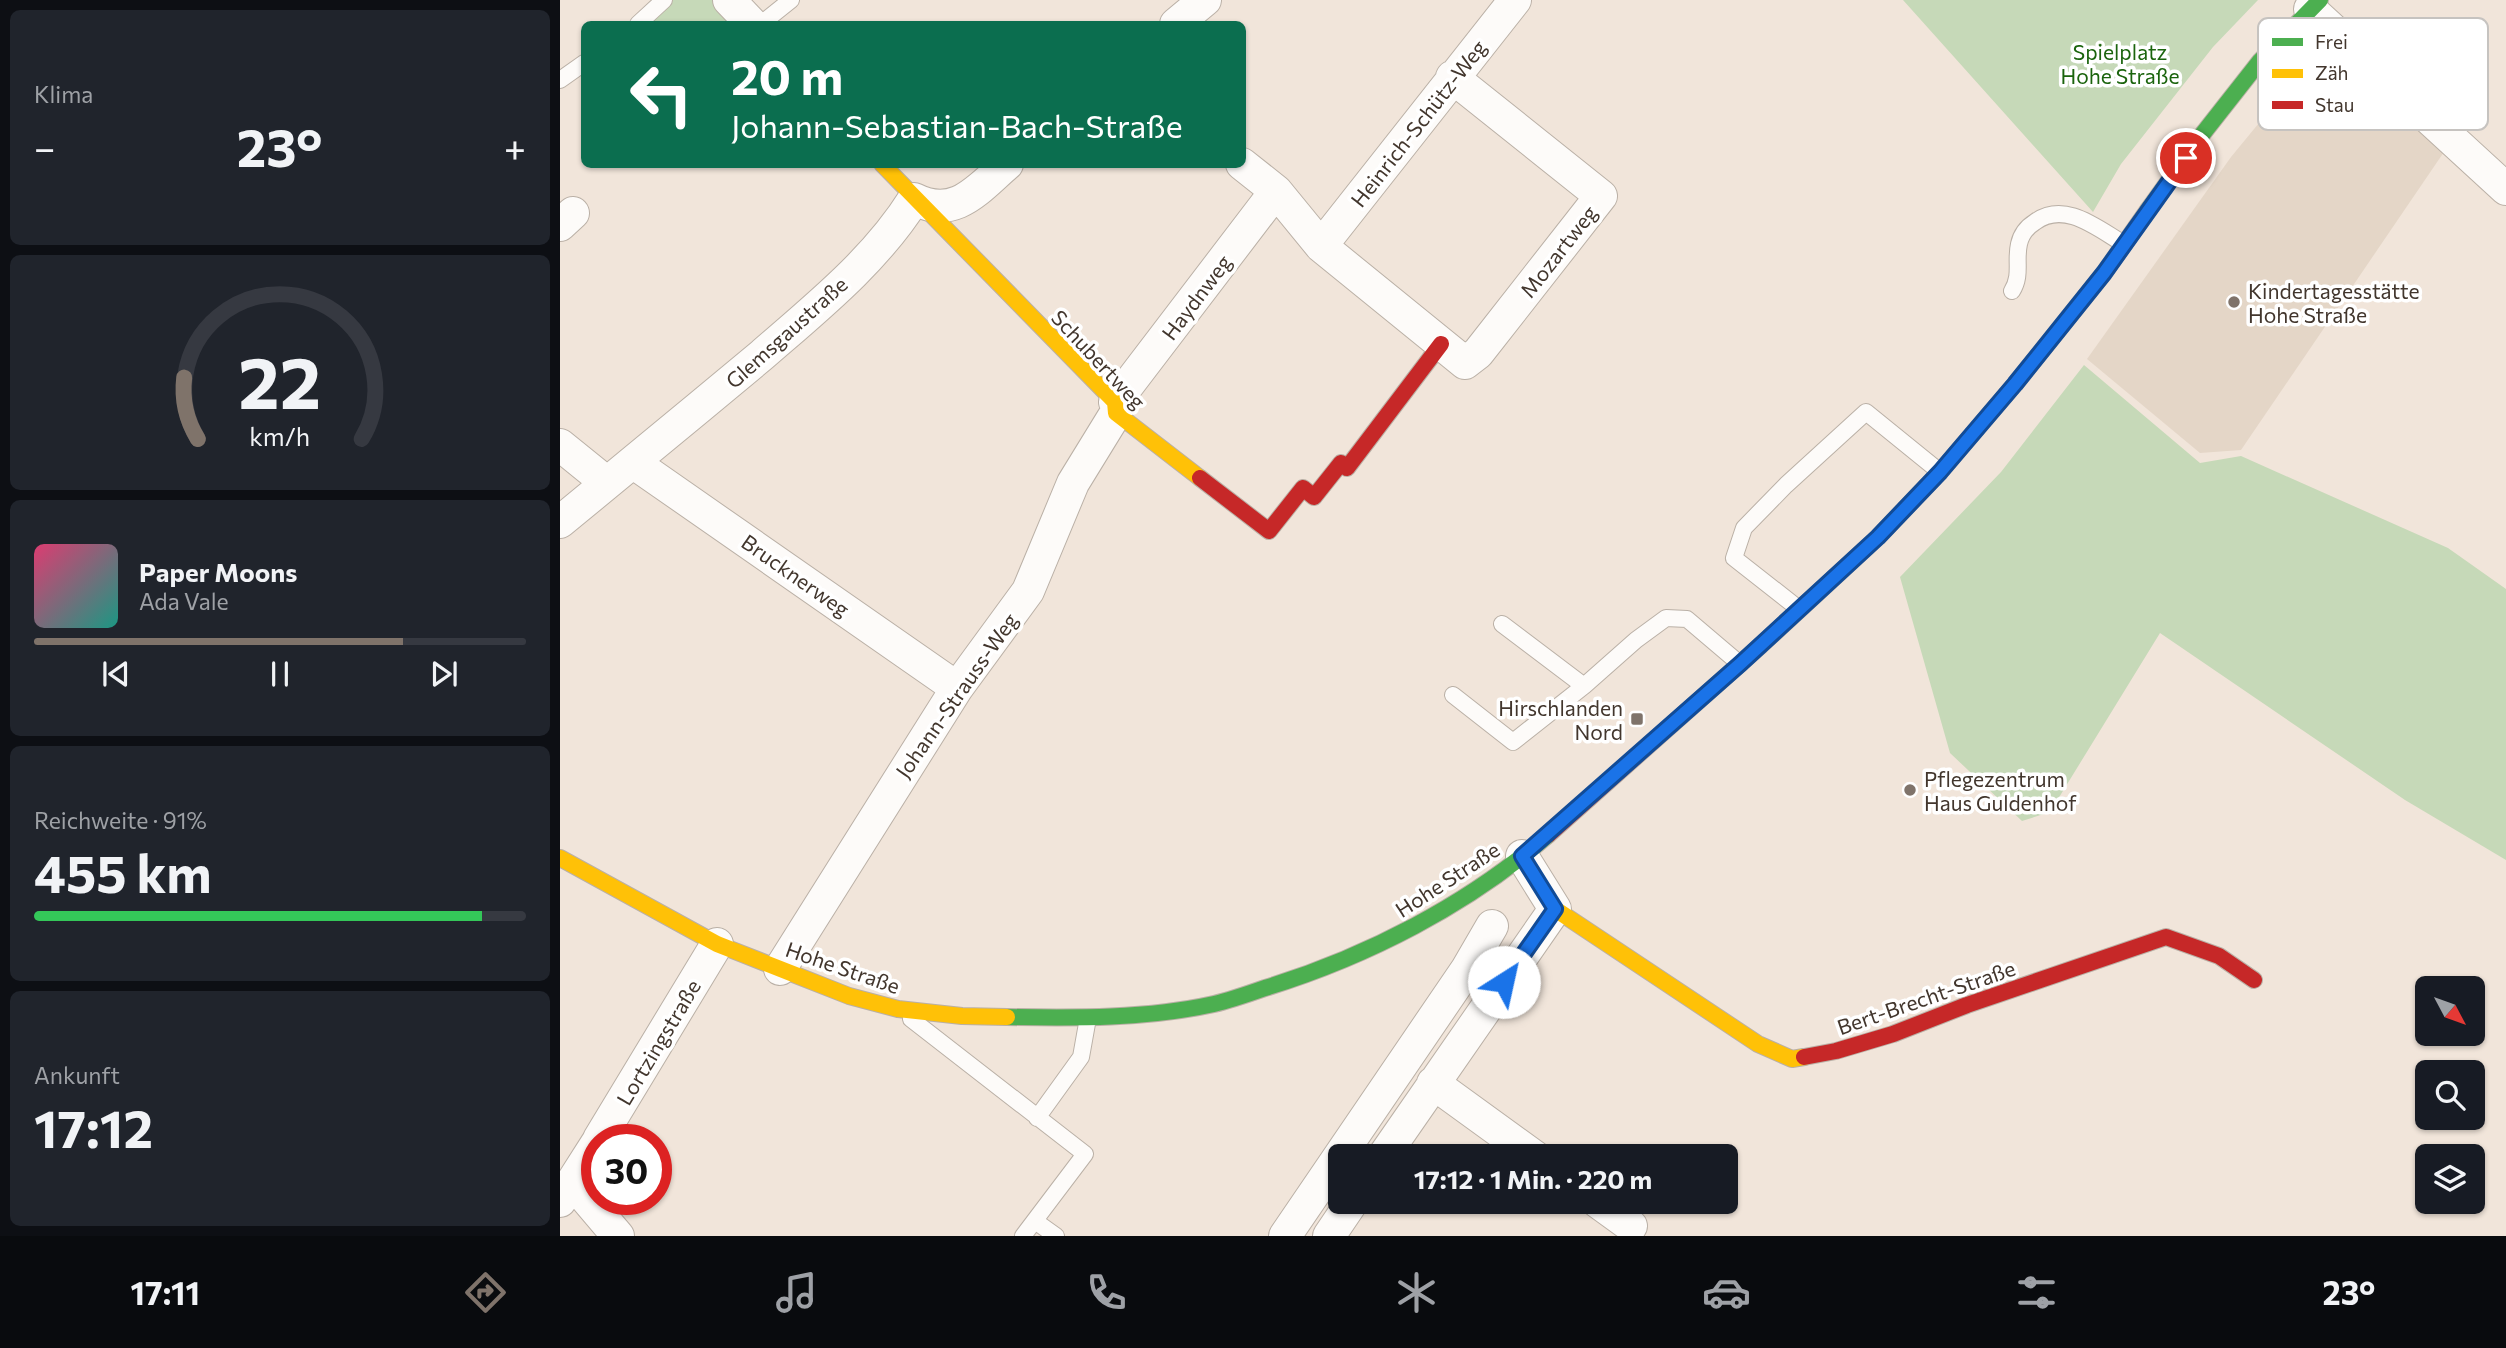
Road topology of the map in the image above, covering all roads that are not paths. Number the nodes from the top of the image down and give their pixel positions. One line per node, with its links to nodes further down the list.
1 (664, 0): 9 (lane)
2 (729, 0): 10 (street)
3 (791, 0): 11 (lane)
4 (1205, 0): 12 (street)
5 (1515, 0): 15 (street, Heinrich-Schütz-Weg)
6 (2315, 5): 7 (street, Hohe Straße); 8 (street)
7 (2303, 18)
8 (2328, 18)
9 (641, 21)
10 (749, 21)
11 (765, 21)
12 (1180, 21)
13 (581, 65): 16 (lane)
14 (2258, 66): 24 (street, Hohe Straße)
15 (1452, 77): 25 (street, Heinrich-Schütz-Weg); 27 (street, Mozartweg)
16 (560, 80)
17 (2445, 130): 21 (street)
18 (1246, 167): 22 (street, Mozartweg)
19 (886, 168): 23 (street, Schubertweg)
20 (1002, 168): 23 (street)
21 (2506, 189)
22 (1276, 191): 25 (street, Mozartweg); 28 (street, Haydnweg)
23 (914, 199): 28 (street, Schubertweg); 30 (street, Glemsgaustraße)
24 (2124, 244): 26 (lane); 31 (street, Hohe Straße)
25 (1321, 246): 27 (street, Mozartweg)
26 (2012, 292)
27 (1441, 344): 28 (street, Schubertweg)
28 (1116, 408): 38 (street, Johann-Strauss-Weg)
29 (560, 444): 32 (street)
30 (634, 463): 32 (street, Glemsgaustraße); 38 (street, Brucknerweg)
31 (1940, 472): 34 (street, Hohe Straße); 34 (lane)
32 (607, 484): 33 (street, Glemsgaustraße)
33 (560, 522)
34 (1798, 609): 36 (street, Hohe Straße)
35 (1502, 624): 37 (lane)
36 (1740, 664): 37 (lane); 40 (street, Hohe Straße)
37 (1584, 686): 39 (lane)
38 (957, 688): 45 (street, Johann-Strauss-Weg)
39 (1453, 695)
40 (1522, 856): 42 (street); 48 (street, Hohe Straße)
41 (560, 858): 44 (street, Hohe Straße)
42 (1555, 909): 46 (street, Bert-Brecht-Straße); 49 (street)
43 (1492, 926): 63 (street)
44 (717, 944): 45 (street, Hohe Straße); 51 (street, Lortzingstraße)
45 (780, 969): 47 (street, Hohe Straße)
46 (2254, 980)
47 (898, 1009): 48 (street, Hohe Straße); 50 (lane)
48 (1088, 1018): 50 (lane)
49 (1433, 1083): 52 (street); 53 (street)
50 (1037, 1118): 58 (lane)
51 (608, 1124)
52 (1392, 1144)
53 (1517, 1144)
54 (581, 1168): 55 (street, Lortzingstraße)
55 (566, 1192): 60 (street)
56 (1344, 1214): 64 (street)
57 (1614, 1214): 59 (street)
58 (1035, 1220): 61 (lane); 62 (lane)
59 (1631, 1226)
60 (618, 1236)
61 (1023, 1236)
62 (1056, 1236)
63 (1285, 1236)
64 (1329, 1236)

